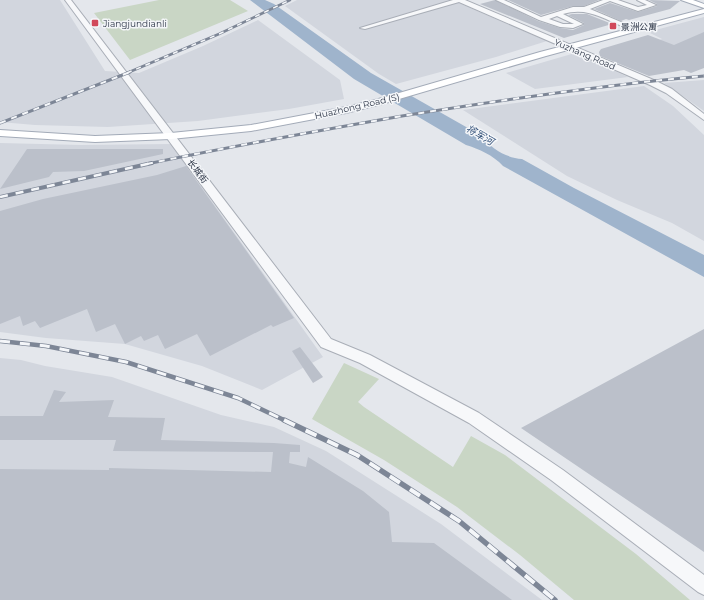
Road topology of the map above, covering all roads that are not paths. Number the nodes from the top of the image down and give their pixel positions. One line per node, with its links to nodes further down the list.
1 (69, 0): 23 (street, 长城街)
2 (460, 0): 16 (street); 17 (street, Yuzhang Road)
3 (499, 0): 14 (street)
4 (608, 0): 11 (street)
5 (612, 0): 6 (street)
6 (640, 0)
7 (685, 0): 10 (main road)
8 (697, 0): 9 (main road)
9 (704, 2)
10 (704, 6): 15 (main road, Huazhong Road (S))
11 (585, 9): 13 (street); 15 (street)
12 (704, 11): 18 (main road, Huazhong Road (S))
13 (557, 14): 14 (street); 14 (street)
14 (541, 19)
15 (626, 26): 17 (main road, Huazhong Road (S))
16 (363, 28)
17 (560, 43): 18 (street, Yuzhang Road); 19 (main road, Huazhong Road (S))
18 (569, 47): 19 (main road, Huazhong Road (S)); 20 (street, Yuzhang Road)
19 (376, 99): 23 (main road, Huazhong Road (S))
20 (704, 118)
21 (0, 128): 23 (main road, Huazhong Road (S))
22 (0, 133): 23 (main road, Huazhong Road (S))
23 (169, 133): 24 (street, 长城街)
24 (704, 586)

